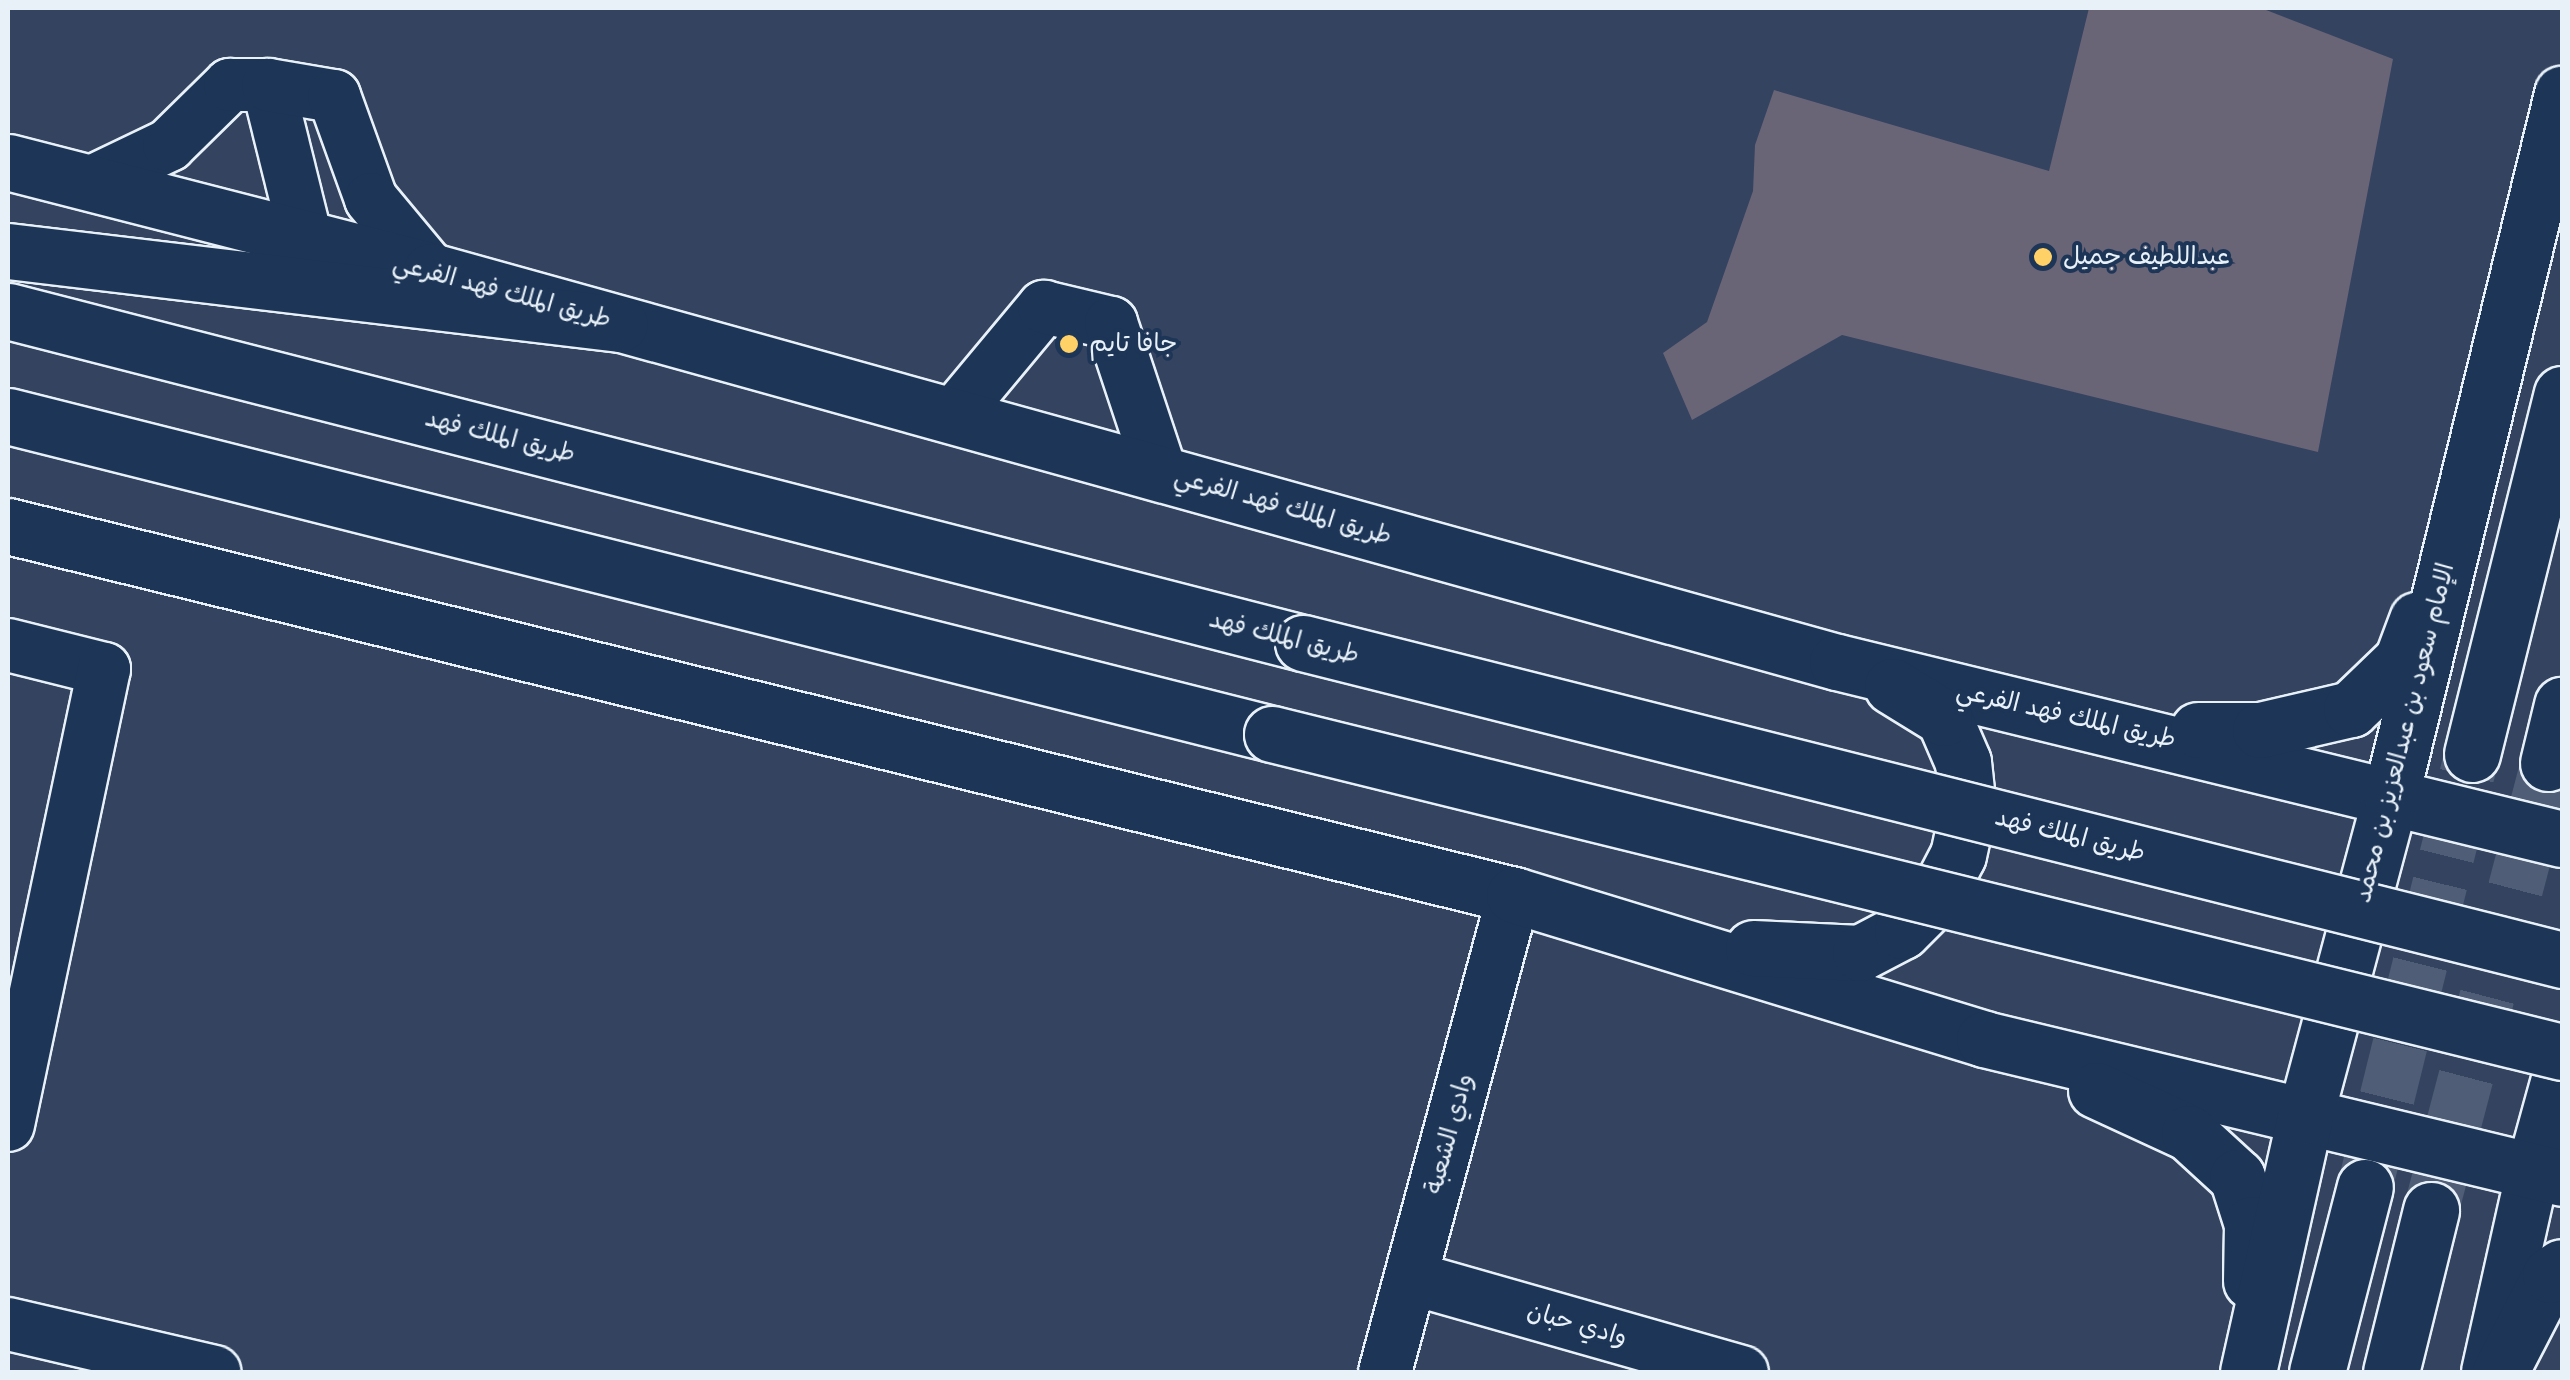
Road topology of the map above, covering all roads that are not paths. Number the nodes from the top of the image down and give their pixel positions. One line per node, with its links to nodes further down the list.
1 (269, 87): 4 (street); 5 (street); 5 (street); 7 (street)
2 (2562, 94): 15 (main road, الإمام سعود بن عبدالعزيز بن محمد)
3 (8, 162): 4 (main road, طريق الملك فهد الفرعي)
4 (90, 184): 5 (main road, طريق الملك فهد الفرعي)
5 (311, 240): 7 (main road, طريق الملك فهد الفرعي)
6 (8, 251): 9 (main road)
7 (432, 271): 9 (main road, طريق الملك فهد الفرعي)
8 (8, 311): 28 (main road, طريق الملك فهد, bridge)
9 (620, 324): 11 (main road, طريق الملك فهد الفرعي)
10 (2562, 394): 22 (main road)
11 (954, 415): 14 (main road, طريق الملك فهد الفرعي); 14 (street)
12 (8, 416): 16 (main road)
13 (8, 440): 16 (main road)
14 (1161, 473): 19 (main road, طريق الملك فهد الفرعي)
15 (2468, 481): 21 (main road); 24 (main road, الإمام سعود بن عبدالعزيز بن محمد)
16 (314, 492): 30 (main road, bridge)
17 (8, 526): 26 (main road)
18 (8, 645): 33 (street)
19 (1838, 662): 21 (main road, طريق الملك فهد الفرعي); 27 (main road)
20 (2562, 705): 23 (main road)
21 (2122, 730): 24 (main road, طريق الملك فهد الفرعي)
22 (2472, 754)
23 (2548, 763)
24 (2391, 794): 25 (main road, طريق الملك فهد الفرعي); 32 (main road, الإمام سعود بن عبدالعزيز بن محمد)
25 (2562, 839)
26 (1514, 895): 27 (main road); 38 (street, وادي الشعبة)
27 (1670, 944): 29 (main road)
28 (2562, 960)
29 (1984, 1039): 32 (main road); 40 (main road)
30 (2562, 1052)
31 (2562, 1065): 34 (street)
32 (2305, 1116): 34 (main road); 40 (main road, الإمام سعود بن عبدالعزيز بن محمد)
33 (8, 1126)
34 (2548, 1174): 46 (street)
35 (2365, 1187): 44 (main road)
36 (2431, 1210): 45 (main road)
37 (2562, 1268): 47 (main road)
38 (1411, 1278): 42 (street, وادي الشعبة); 43 (street, وادي حبان)
39 (8, 1324): 41 (street)
40 (2249, 1370)
41 (215, 1372)
42 (1385, 1372)
43 (1742, 1372)
44 (2317, 1372)
45 (2391, 1372)
46 (2488, 1372)
47 (2500, 1372)

